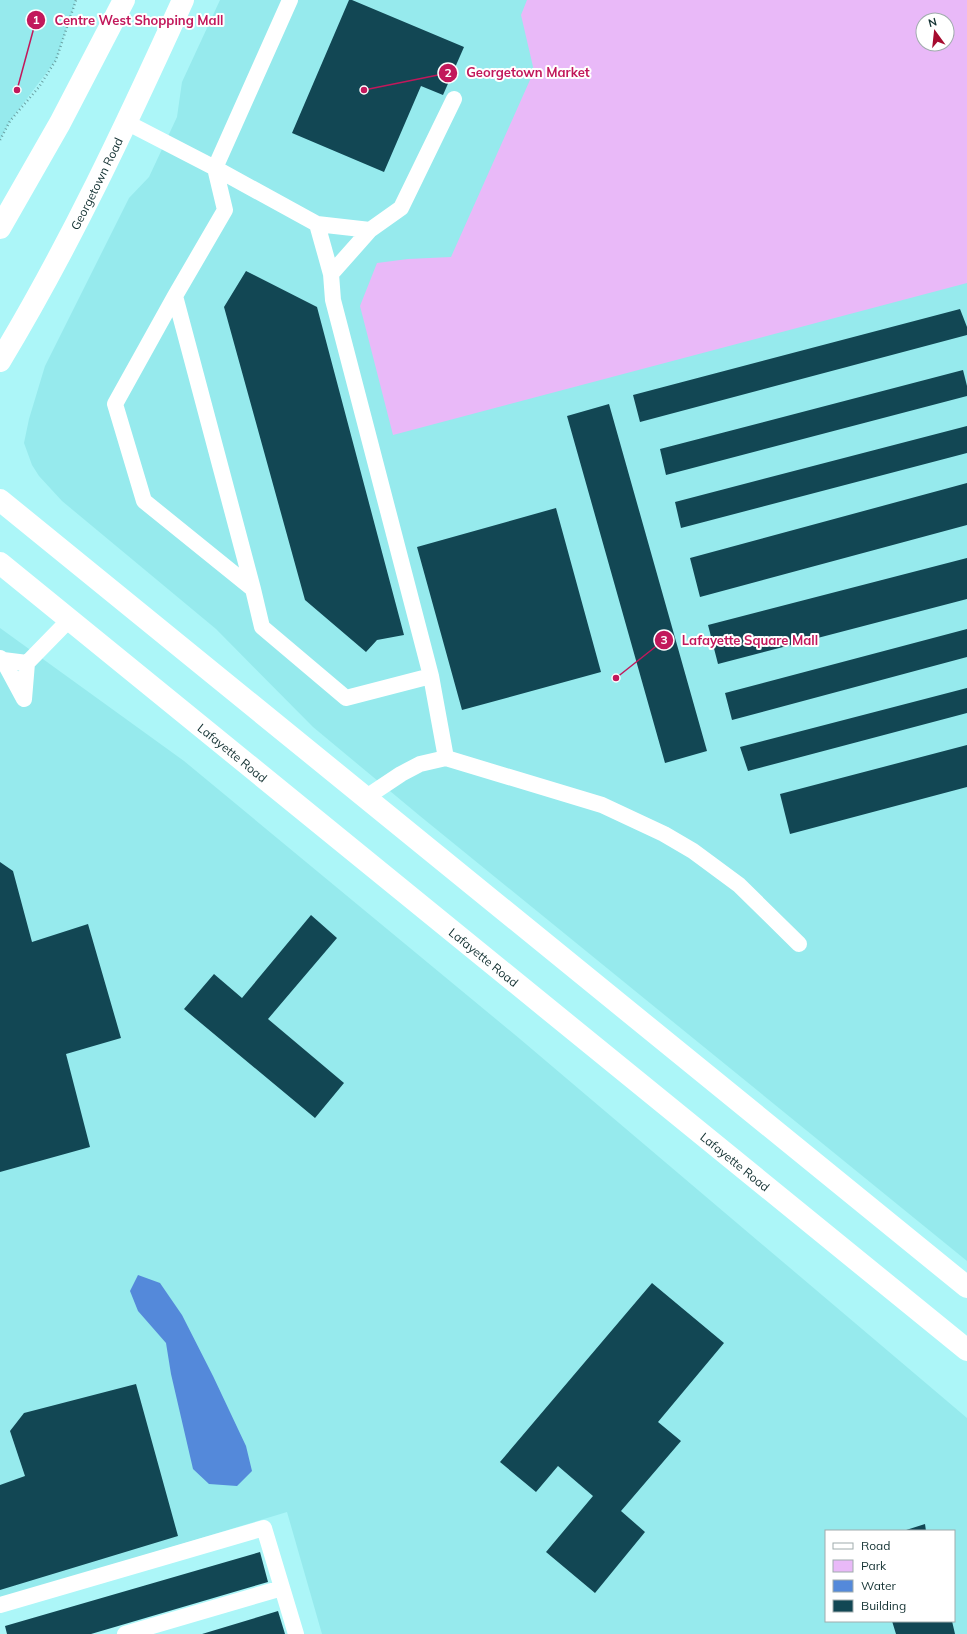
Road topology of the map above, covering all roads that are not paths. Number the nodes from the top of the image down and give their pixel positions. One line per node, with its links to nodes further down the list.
1 (124, 0): 8 (main road)
2 (183, 0): 5 (main road, Georgetown Road)
3 (290, 0): 6 (lane)
4 (454, 99): 9 (lane)
5 (126, 122): 6 (lane); 12 (main road, Georgetown Road)
6 (215, 168): 7 (lane); 11 (lane)
7 (317, 224): 9 (lane); 10 (lane)
8 (0, 228)
9 (370, 230): 10 (lane)
10 (331, 274): 19 (lane)
11 (175, 296): 15 (lane); 15 (lane)
12 (0, 361)
13 (0, 500): 21 (main road)
14 (0, 563): 16 (main road, Lafayette Road)
15 (253, 589): 19 (lane)
16 (70, 619): 18 (lane); 24 (main road, Lafayette Road)
17 (1, 659): 18 (lane); 18 (lane)
18 (27, 663)
19 (431, 676): 20 (lane)
20 (446, 758): 21 (lane); 22 (lane)
21 (365, 798): 23 (main road)
22 (799, 944)
23 (967, 1287)
24 (967, 1350)
25 (282, 1588): 26 (lane); 27 (lane); 28 (lane)
26 (0, 1605)
27 (126, 1634)
28 (296, 1634)

